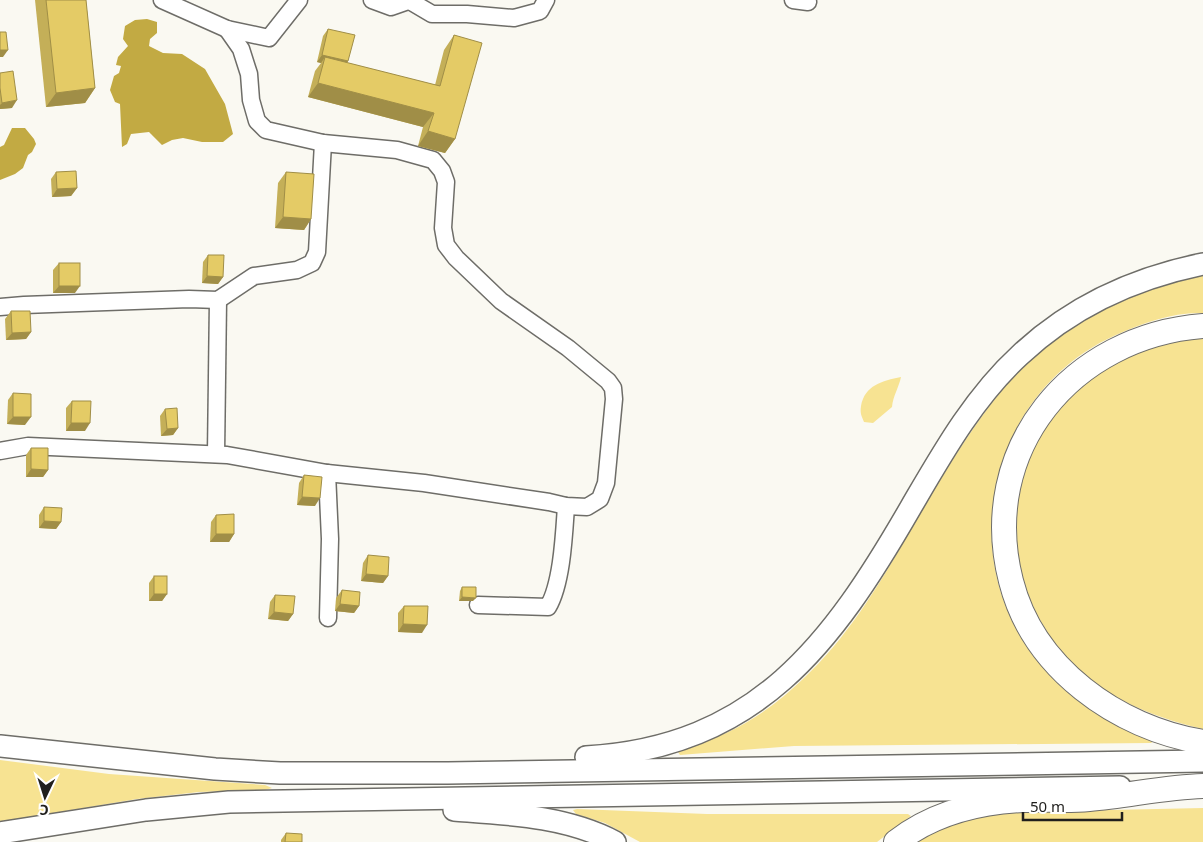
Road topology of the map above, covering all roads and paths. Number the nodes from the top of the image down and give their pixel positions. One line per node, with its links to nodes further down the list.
1 (162, 0): 6 (lane)
2 (299, 0): 6 (lane)
3 (372, 0): 4 (lane)
4 (410, 0): 5 (lane)
5 (546, 0)
6 (227, 29): 7 (lane)
7 (322, 143): 9 (lane); 15 (lane)
8 (1203, 264): 21 (main road)
9 (218, 300): 10 (lane); 13 (lane)
10 (0, 307)
11 (1203, 326): 18 (highway)
12 (0, 451): 13 (lane)
13 (216, 454): 14 (lane)
14 (327, 473): 15 (lane); 17 (lane)
15 (566, 506): 16 (lane)
16 (478, 605)
17 (328, 618)
18 (1203, 742)
19 (0, 746): 21 (main road)
20 (1203, 761): 21 (main road)
21 (358, 773)
22 (1200, 786): 23 (main road); 26 (highway)
23 (307, 800): 24 (main road); 25 (main road)
24 (0, 833)
25 (615, 842)
26 (896, 842)

